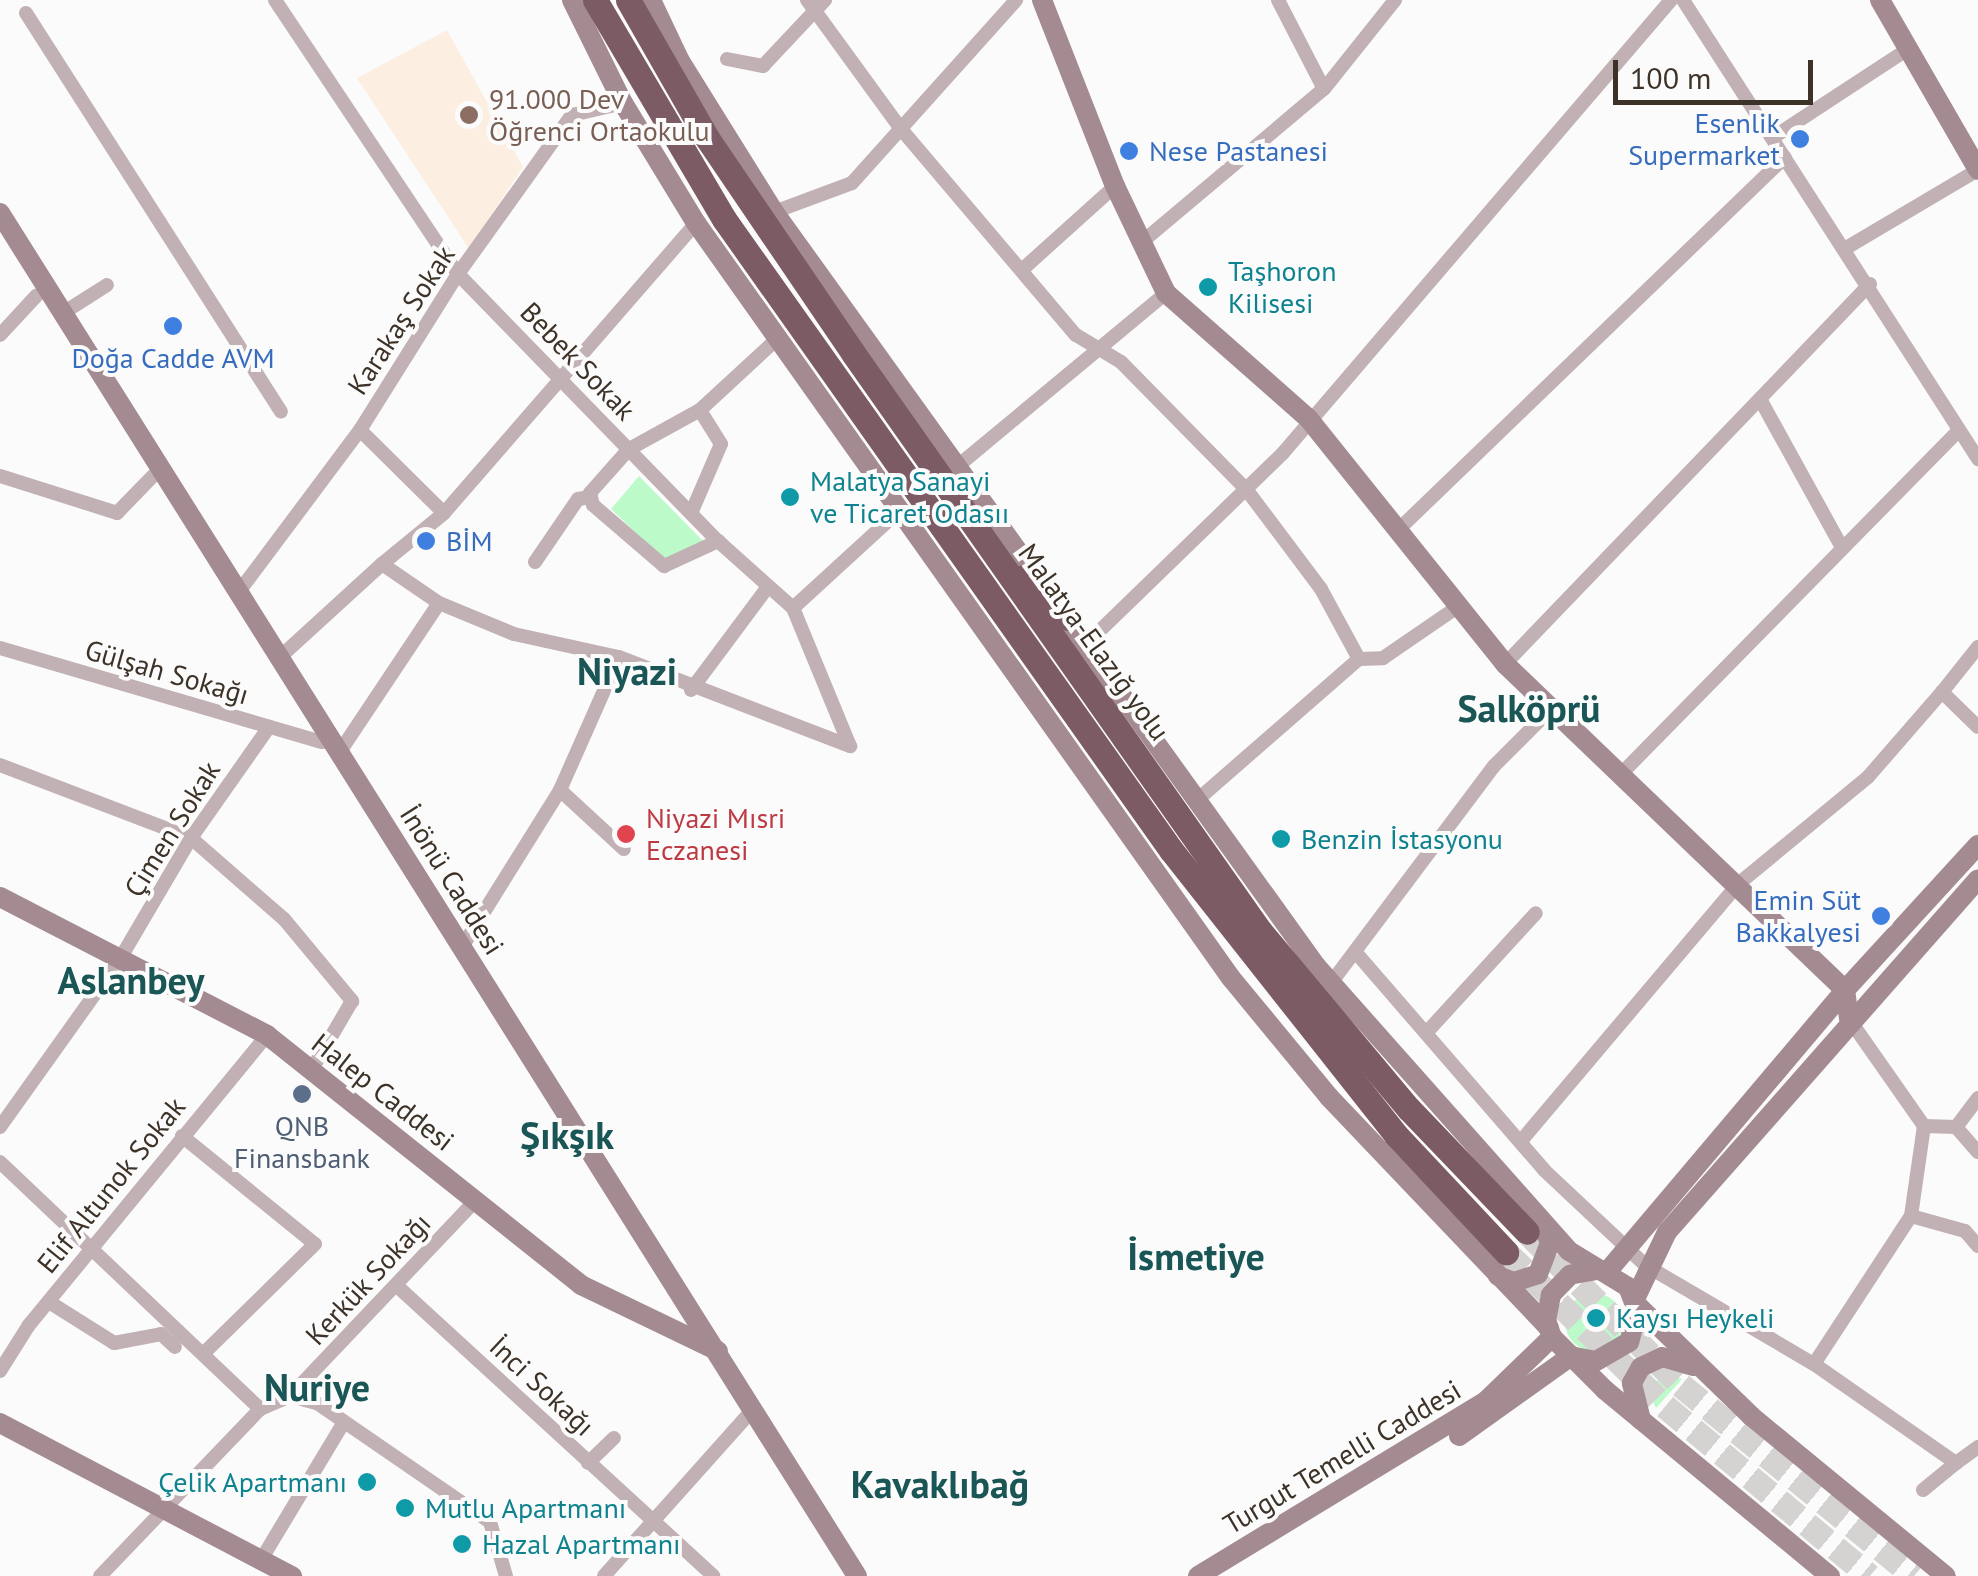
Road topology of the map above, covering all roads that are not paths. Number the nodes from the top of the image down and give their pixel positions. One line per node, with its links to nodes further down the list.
1 (575, 0): 18 (main road)
2 (594, 0): 70 (highway)
3 (628, 0): 58 (highway, Malatya-Elazığ yolu)
4 (651, 0): 24 (main road)
5 (1016, 0): 19 (street)
6 (1042, 0): 23 (main road)
7 (1278, 0): 17 (street)
8 (1395, 0): 17 (street)
9 (1671, 0): 44 (street)
10 (1683, 0): 20 (street)
11 (1880, 0): 15 (main road)
12 (277, 1): 31 (street, Bebek Sokak)
13 (816, 4): 16 (street); 19 (street)
14 (26, 13): 43 (street)
15 (1908, 49): 20 (street); 22 (main road)
16 (727, 59)
17 (1324, 89): 28 (street)
18 (623, 103): 26 (main road); 31 (street, Karakaş Sokak)
19 (901, 129): 24 (street); 30 (street)
20 (1772, 138): 21 (street)
21 (1785, 157): 29 (street); 57 (street)
22 (1978, 170): 29 (street)
23 (1115, 186): 28 (main road); 30 (street)
24 (774, 212): 49 (main road)
25 (0, 213): 36 (main road, İnönü Caddesi)
26 (696, 223): 38 (main road); 40 (street)
27 (0, 233): 35 (main road, İnönü Caddesi)
28 (1142, 242): 34 (main road)
29 (1846, 248): 32 (street)
30 (1024, 268): 39 (street)
31 (458, 274): 40 (street, Bebek Sokak); 45 (street, Karakaş Sokak)
32 (1870, 284): 41 (street); 46 (street)
33 (107, 285): 36 (street)
34 (1166, 293): 39 (street); 44 (main road)
35 (38, 295): 37 (street); 51 (main road, İnönü Caddesi)
36 (63, 313): 65 (main road, İnönü Caddesi)
37 (0, 335)
38 (778, 338): 42 (street); 54 (main road)
39 (1094, 351): 49 (street); 52 (street)
40 (557, 376): 47 (street, Bebek Sokak); 56 (street)
41 (1760, 399): 60 (street); 77 (street)
42 (700, 410): 47 (street); 55 (street)
43 (281, 411)
44 (1308, 418): 52 (street); 57 (main road)
45 (360, 430): 56 (street); 65 (street, Karakaş Sokak)
46 (1958, 431): 48 (street); 60 (street)
47 (629, 449): 53 (street); 55 (street, Bebek Sokak)
48 (1978, 459)
49 (959, 465): 69 (main road)
50 (0, 476): 51 (street)
51 (153, 476): 83 (main road, İnönü Caddesi)
52 (1246, 489): 71 (street); 76 (street)
53 (591, 497): 59 (street); 62 (street)
54 (900, 510): 61 (main road); 67 (street)
55 (692, 511): 59 (street, Bebek Sokak)
56 (444, 514): 63 (street)
57 (1398, 530): 68 (main road)
58 (977, 532): 69 (highway); 114 (highway, Malatya-Elazığ yolu)
59 (718, 541): 64 (street, Bebek Sokak)
60 (1840, 546): 85 (street)
61 (928, 550): 70 (main road); 118 (main road)
62 (535, 562)
63 (382, 564): 66 (street); 74 (street)
64 (767, 588): 67 (street, Bebek Sokak); 78 (street)
65 (238, 593): 74 (main road, İnönü Caddesi)
66 (438, 603): 75 (street); 83 (street)
67 (793, 608): 78 (street, Bebek Sokak)
68 (1456, 608): 76 (street); 77 (main road)
69 (1068, 618): 71 (main road)
70 (1024, 643): 118 (highway)
71 (1086, 644): 87 (main road)
72 (1978, 647): 79 (street)
73 (0, 648): 81 (street, Gülşah Sokağı)
74 (278, 658): 83 (main road, İnönü Caddesi)
75 (619, 658): 78 (street); 86 (street)
76 (1359, 660): 87 (street)
77 (1504, 664): 80 (main road)
78 (691, 690)
79 (1942, 692): 82 (street); 92 (street)
80 (1550, 710): 85 (main road); 96 (street)
81 (269, 727): 83 (street, Gülşah Sokağı); 88 (street, Çimen Sokak)
82 (1978, 727)
83 (330, 747): 95 (main road, İnönü Caddesi); 126 (main road, İnönü Caddesi)
84 (0, 764): 88 (street)
85 (1624, 772): 92 (main road)
86 (560, 790): 90 (street); 95 (street)
87 (1196, 802): 98 (main road)
88 (191, 838): 97 (street, Çimen Sokak); 103 (street)
89 (1978, 845): 99 (main road)
90 (624, 849)
91 (1978, 879): 100 (main road)
92 (1737, 885): 99 (main road); 109 (street)
93 (0, 896): 97 (main road, Halep Caddesi)
94 (1536, 913): 101 (street)
95 (462, 947): 126 (main road, İnönü Caddesi)
96 (1358, 955): 98 (street); 101 (street)
97 (120, 960): 102 (main road, Halep Caddesi); 106 (street, Çimen Sokak)
98 (1331, 983): 114 (main road)
99 (1844, 990): 100 (main road); 117 (main road)
100 (1849, 1019): 105 (street); 119 (main road)
101 (1427, 1032): 109 (street)
102 (267, 1035): 103 (main road, Halep Caddesi); 108 (street, Elif Altunok Sokak)
103 (311, 1071): 112 (main road, Halep Caddesi)
104 (1978, 1098): 107 (street)
105 (1924, 1126): 107 (street); 113 (street)
106 (0, 1127)
107 (1956, 1127): 110 (street)
108 (182, 1136): 116 (street, Elif Altunok Sokak); 127 (street)
109 (1520, 1140): 117 (street)
110 (1978, 1152)
111 (0, 1162): 116 (street)
112 (476, 1200): 121 (street, Kerkük Sokağı); 126 (main road, Halep Caddesi)
113 (1911, 1216): 115 (street); 129 (street)
114 (1534, 1227): 118 (main road); 120 (main road)
115 (1978, 1246)
116 (94, 1248): 123 (street, Elif Altunok Sokak); 127 (street)
117 (1630, 1250): 119 (street); 120 (main road)
118 (1501, 1264): 124 (main road)
119 (1645, 1266): 122 (main road); 129 (street)
120 (1602, 1271): 122 (main road); 124 (main road)
121 (396, 1286): 132 (street, Kerkük Sokağı); 141 (street, İnci Sokağı)
122 (1635, 1301): 128 (main road); 130 (main road)
123 (49, 1302): 125 (street); 131 (street, Elif Altunok Sokak)
124 (1550, 1332): 128 (main road); 153 (main road, Turgut Temelli Caddesi)
125 (176, 1347)
126 (709, 1348): 134 (main road, İnönü Caddesi); 152 (main road, İnönü Caddesi)
127 (204, 1353): 133 (street)
128 (1572, 1356): 135 (main road); 154 (main road, Turgut Temelli Caddesi)
129 (1814, 1364): 140 (street)
130 (1701, 1368): 135 (main road); 156 (main road)
131 (0, 1371)
132 (290, 1396): 133 (street, Kerkük Sokağı); 136 (street)
133 (260, 1409): 143 (street, Kerkük Sokağı)
134 (749, 1414): 144 (street); 151 (main road, İnönü Caddesi)
135 (1642, 1420): 155 (main road)
136 (344, 1422): 145 (street); 148 (street)
137 (0, 1423): 143 (main road)
138 (614, 1438): 141 (street)
139 (1978, 1447): 140 (street)
140 (1956, 1463): 142 (street)
141 (588, 1464): 144 (street, İnci Sokağı)
142 (1923, 1490)
143 (163, 1512): 145 (main road); 146 (street, Kerkük Sokağı)
144 (652, 1525): 149 (street); 150 (street, İnci Sokağı)
145 (262, 1560): 147 (main road)
146 (100, 1576)
147 (292, 1576)
148 (506, 1576)
149 (604, 1576)
150 (713, 1576)
151 (847, 1576)
152 (857, 1576)
153 (1198, 1576)
154 (1221, 1576)
155 (1830, 1576)
156 (1946, 1576)

